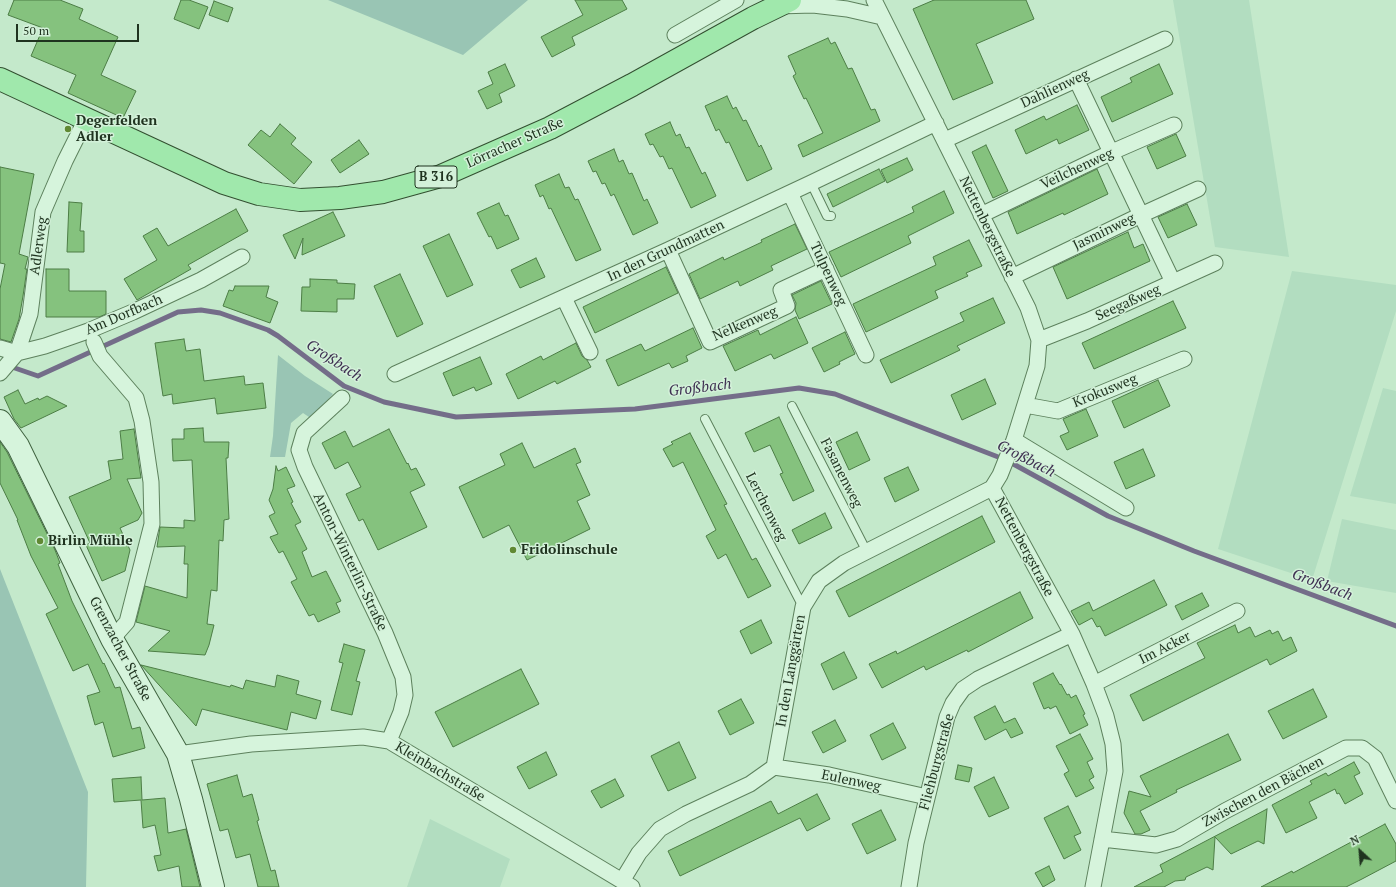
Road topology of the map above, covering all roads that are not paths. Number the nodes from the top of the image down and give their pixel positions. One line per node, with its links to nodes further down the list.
1 (736, 0): 5 (street)
2 (874, 0): 4 (street, Nettenbergstraße)
3 (784, 3): 4 (street); 9 (main road, Lörracher Straße / B 316)
4 (882, 17): 10 (street, Nettenbergstraße)
5 (675, 35)
6 (1165, 39): 8 (street, Dahlienweg)
7 (0, 79): 9 (main road, Lörracher Straße / B 316)
8 (1076, 79): 12 (street, Dahlienweg); 13 (street)
9 (86, 120): 32 (street, Adlerweg)
10 (936, 123): 12 (street, Nettenbergstraße); 14 (street, In den Grundmatten)
11 (1174, 125): 13 (street, Veilchenweg)
12 (945, 140): 18 (street, Nettenbergstraße)
13 (1112, 152): 17 (street); 18 (street, Veilchenweg)
14 (811, 183): 16 (street, In den Grundmatten); 19 (lane)
15 (1198, 189): 17 (street, Jasminweg)
16 (790, 193): 20 (street, In den Grundmatten); 23 (street, Tulpenweg)
17 (1141, 214): 24 (street, Jasminweg); 25 (street)
18 (981, 215): 24 (street, Nettenbergstraße)
19 (831, 216)
20 (668, 250): 23 (street, Nelkenweg); 26 (street, In den Grundmatten)
21 (242, 257): 32 (street, Am Dorfbach)
22 (1215, 263): 25 (street, Seegaßweg)
23 (826, 269): 31 (street, Tulpenweg)
24 (1012, 277): 27 (street, Nettenbergstraße)
25 (1174, 282): 27 (street, Seegaßweg)
26 (564, 298): 30 (street); 35 (street, In den Grundmatten)
27 (1039, 340): 37 (street, Nettenbergstraße)
28 (0, 348): 32 (street)
29 (97, 349): 48 (street)
30 (590, 352)
31 (866, 356)
32 (14, 357): 34 (street, Adlerweg)
33 (1184, 360): 37 (street, Krokusweg)
34 (0, 373)
35 (395, 374)
36 (342, 398): 50 (street, Anton-Winterlin-Straße)
37 (1025, 405): 41 (street, Nettenbergstraße)
38 (792, 406): 44 (lane, Fasanenweg)
39 (705, 419): 45 (lane, Lerchenweg)
40 (0, 421): 48 (main road, Grenzacher Straße)
41 (1013, 445): 42 (street, Nettenbergstraße); 43 (street)
42 (996, 481): 44 (street, In den Langgärten); 47 (street, Nettenbergstraße)
43 (1126, 508)
44 (867, 552): 45 (street, In den Langgärten)
45 (803, 606): 52 (street, In den Langgärten)
46 (1237, 611): 49 (street, Im Acker)
47 (1072, 634): 49 (street, Nettenbergstraße); 53 (street, Fliehburgstraße)
48 (112, 639): 51 (main road, Grenzacher Straße)
49 (1094, 684): 55 (street, Nettenbergstraße)
50 (389, 740): 51 (street, Kleinbachstraße); 56 (street, Kleinbachstraße)
51 (178, 754): 57 (main road, Grenzacher Straße)
52 (774, 767): 53 (street, Eulenweg); 56 (street)
53 (927, 797): 58 (street, Fliehburgstraße)
54 (1396, 801): 55 (street, Zwischen den Bächen)
55 (1102, 839): 59 (street, Nettenbergstraße)
56 (627, 884)
57 (213, 887)
58 (909, 887)
59 (1093, 887)

